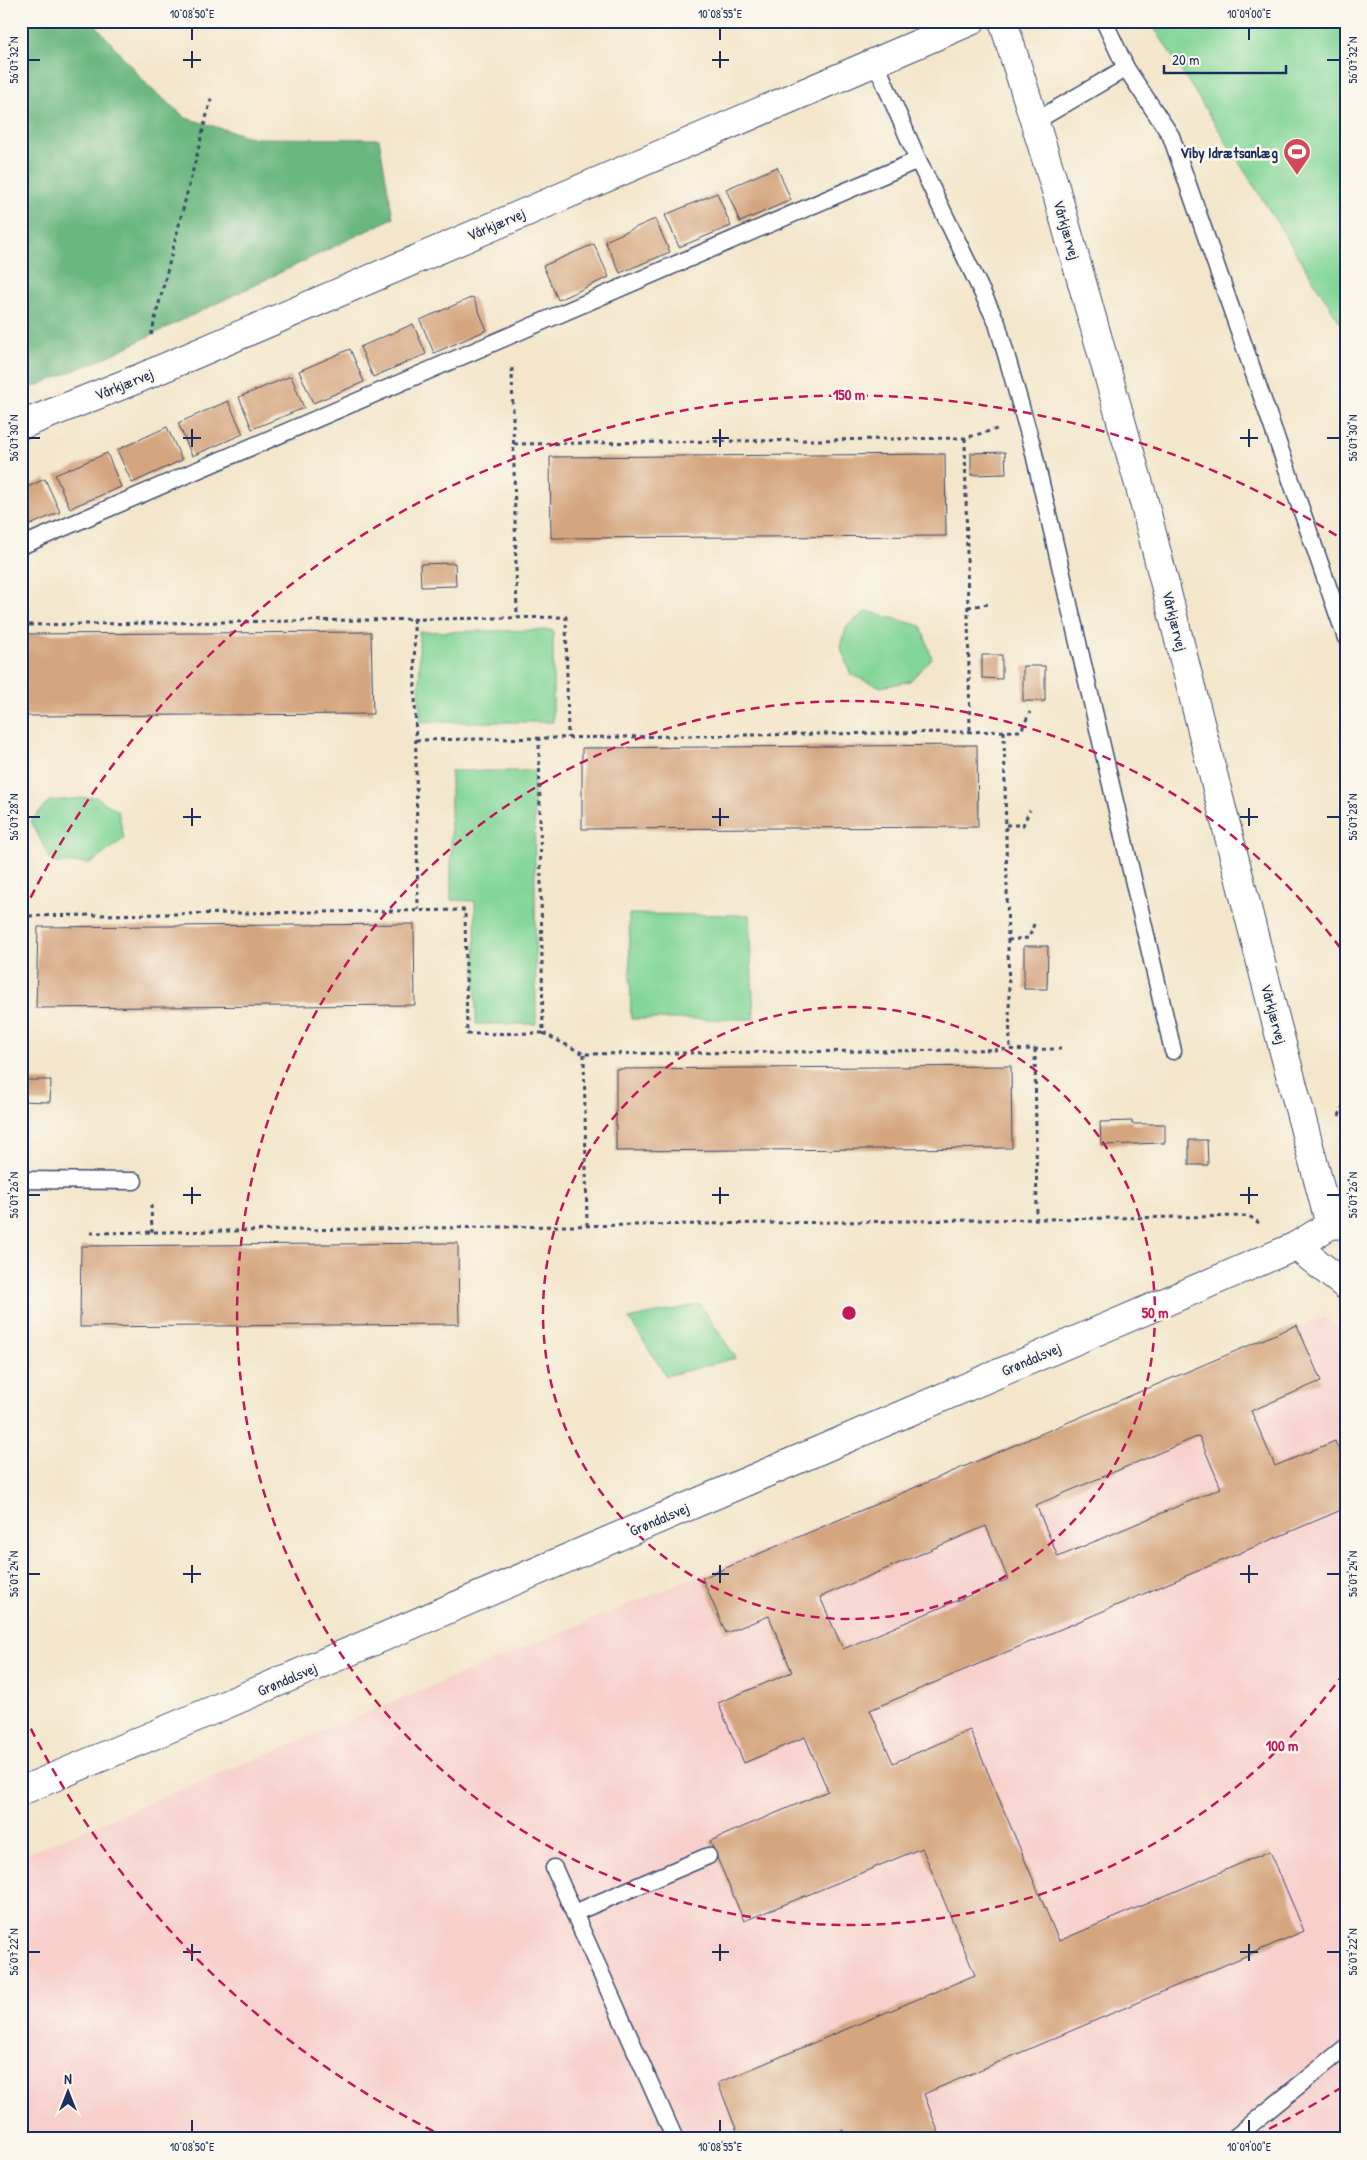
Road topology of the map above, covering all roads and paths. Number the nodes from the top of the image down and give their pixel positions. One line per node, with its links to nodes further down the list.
1 (971, 21): 4 (street, Vårkjærvej)
2 (1003, 21): 7 (street, Vårkjærvej)
3 (1104, 21): 5 (lane)
4 (874, 61): 8 (lane); 10 (street, Vårkjærvej)
5 (1126, 68): 7 (lane); 21 (lane)
6 (212, 96): 10 (path)
7 (1034, 122): 46 (street, Vårkjærvej)
8 (918, 160): 9 (lane); 11 (lane)
9 (511, 335): 14 (path); 15 (lane)
10 (140, 378): 12 (street, Vårkjærvej)
11 (1025, 421): 13 (path); 38 (lane)
12 (21, 425)
13 (965, 438): 14 (path); 17 (path)
14 (514, 444): 18 (path)
15 (21, 546)
16 (990, 604): 17 (path)
17 (968, 606): 24 (path)
18 (517, 617): 19 (path); 26 (path)
19 (414, 619): 20 (path); 27 (path)
20 (21, 625)
21 (1346, 638)
22 (1030, 712): 23 (path)
23 (1004, 731): 24 (path); 29 (path)
24 (970, 732): 26 (path)
25 (539, 738): 26 (path); 27 (path); 34 (path)
26 (568, 738)
27 (416, 740): 30 (path)
28 (1030, 810): 29 (path)
29 (1006, 825): 33 (path)
30 (418, 910): 31 (path); 34 (path)
31 (21, 916)
32 (1034, 924): 33 (path)
33 (1008, 940): 37 (path)
34 (543, 1033): 39 (path)
35 (1035, 1049): 36 (path); 37 (path); 44 (path)
36 (1061, 1049)
37 (1010, 1050): 39 (path)
38 (1173, 1051)
39 (584, 1054): 45 (path)
40 (1346, 1098): 41 (path)
41 (1338, 1118)
42 (21, 1180): 43 (lane)
43 (134, 1181)
44 (1038, 1218): 45 (path); 48 (path)
45 (587, 1225): 47 (path)
46 (1338, 1225): 48 (street, Grøndalsvej)
47 (90, 1233)
48 (1296, 1246): 49 (street); 50 (street, Grøndalsvej)
49 (1346, 1286)
50 (21, 1790)
51 (708, 1856): 53 (lane)
52 (554, 1868): 53 (lane)
53 (574, 1913): 55 (lane)
54 (1346, 2047): 56 (lane)
55 (675, 2139)
56 (1233, 2139)

